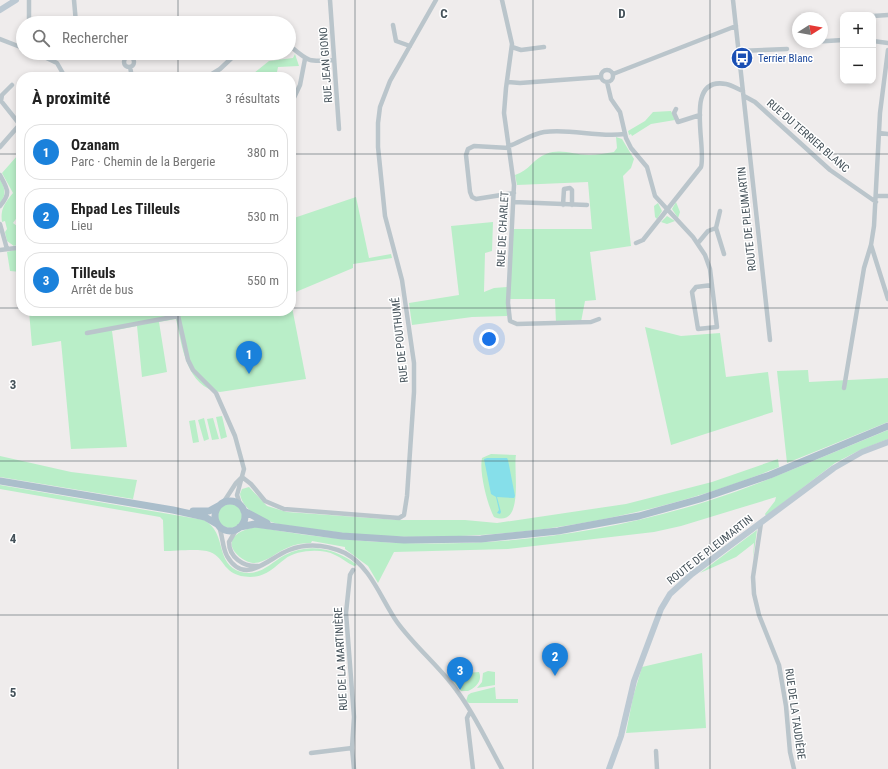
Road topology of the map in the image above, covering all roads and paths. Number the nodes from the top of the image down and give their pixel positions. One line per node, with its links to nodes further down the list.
1 (16, 0): 8 (main road)
2 (29, 0): 10 (street)
3 (74, 0): 11 (street)
4 (330, 0): 31 (street, RUE JEAN GIONO)
5 (436, 0): 21 (street, RUE DE POUTHUMÉ)
6 (502, 0): 22 (street, RUE DE CHARLET)
7 (733, 0): 14 (street, ROUTE DE PLEUMARTIN)
8 (0, 10)
9 (888, 15): 12 (street)
10 (29, 16)
11 (75, 16)
12 (876, 16)
13 (393, 25): 21 (street)
14 (736, 26): 27 (street, ROUTE DE PLEUMARTIN); 36 (street)
15 (0, 39): 20 (street)
16 (840, 40): 17 (street)
17 (828, 41)
18 (876, 41): 19 (street)
19 (888, 43)
20 (16, 45)
21 (410, 46): 85 (street, RUE DE POUTHUMÉ)
22 (512, 47): 23 (street); 39 (street, RUE DE CHARLET)
23 (544, 47)
24 (786, 49): 27 (street)
25 (888, 50): 50 (street)
26 (296, 51): 28 (street)
27 (739, 51): 37 (street, ROUTE DE PLEUMARTIN)
28 (305, 59): 31 (street); 43 (street)
29 (52, 60): 33 (street)
30 (230, 60): 35 (street)
31 (334, 60): 49 (street, RUE JEAN GIONO)
32 (130, 67): 34 (street)
33 (62, 72)
34 (131, 72)
35 (215, 72)
36 (613, 74): 38 (street); 40 (street)
37 (742, 76): 42 (street); 44 (street, ROUTE DE PLEUMARTIN)
38 (601, 77): 39 (street); 40 (street)
39 (507, 82): 54 (street, RUE DE CHARLET)
40 (607, 82): 51 (street)
41 (12, 85): 47 (street)
42 (733, 86): 44 (street, RUE DU TERRIER BLANC); 46 (street)
43 (296, 93)
44 (743, 93): 58 (street, RUE DU TERRIER BLANC); 81 (street, ROUTE DE PLEUMARTIN)
45 (676, 109): 46 (street)
46 (700, 115): 64 (street)
47 (16, 120)
48 (16, 129): 53 (street)
49 (339, 129)
50 (879, 132): 52 (street); 58 (street)
51 (625, 134): 54 (street); 64 (street)
52 (888, 134)
53 (0, 146)
54 (509, 147): 56 (street, RUE DE CHARLET); 56 (street)
55 (0, 175): 63 (street)
56 (514, 192): 59 (street, RUE DE CHARLET)
57 (888, 196): 58 (street)
58 (876, 199): 70 (street)
59 (514, 202): 60 (street); 79 (street, RUE DE CHARLET)
60 (563, 205): 61 (street); 61 (street)
61 (572, 205): 62 (street)
62 (587, 205)
63 (0, 206)
64 (668, 210): 68 (street); 69 (street)
65 (720, 211): 67 (street)
66 (0, 224): 73 (street)
67 (716, 228): 69 (street); 74 (street)
68 (636, 243)
69 (698, 243): 75 (street)
70 (871, 245): 76 (street); 82 (street)
71 (16, 247): 73 (street)
72 (0, 250): 73 (street)
73 (7, 250)
74 (724, 254)
75 (712, 285): 75 (street)
76 (888, 299)
77 (168, 316): 80 (street)
78 (177, 316): 85 (street)
79 (599, 319)
80 (87, 333)
81 (770, 340)
82 (844, 388)
83 (888, 426): 92 (main road)
84 (888, 442): 90 (main road, ROUTE DE PLEUMARTIN)
85 (242, 477): 87 (street); 88 (street)
86 (0, 481): 89 (main road)
87 (221, 504): 88 (main road); 89 (main road); 91 (main road)
88 (243, 509): 92 (main road); 93 (main road)
89 (173, 510): 91 (main road)
90 (761, 523): 103 (main road, ROUTE DE PLEUMARTIN); 105 (street, RUE DE LA TAUDIÈRE)
91 (218, 526): 93 (main road); 94 (street)
92 (276, 527): 93 (main road)
93 (238, 529): 94 (street)
94 (266, 564): 96 (street)
95 (352, 570): 97 (street, RUE DE LA MARTINIÈRE)
96 (470, 712): 101 (street); 102 (street)
97 (352, 748): 99 (street); 100 (street, RUE DE LA MARTINIÈRE)
98 (656, 751): 104 (street)
99 (311, 753)
100 (354, 769)
101 (473, 769)
102 (502, 769)
103 (609, 769)
104 (657, 769)
105 (794, 769)

